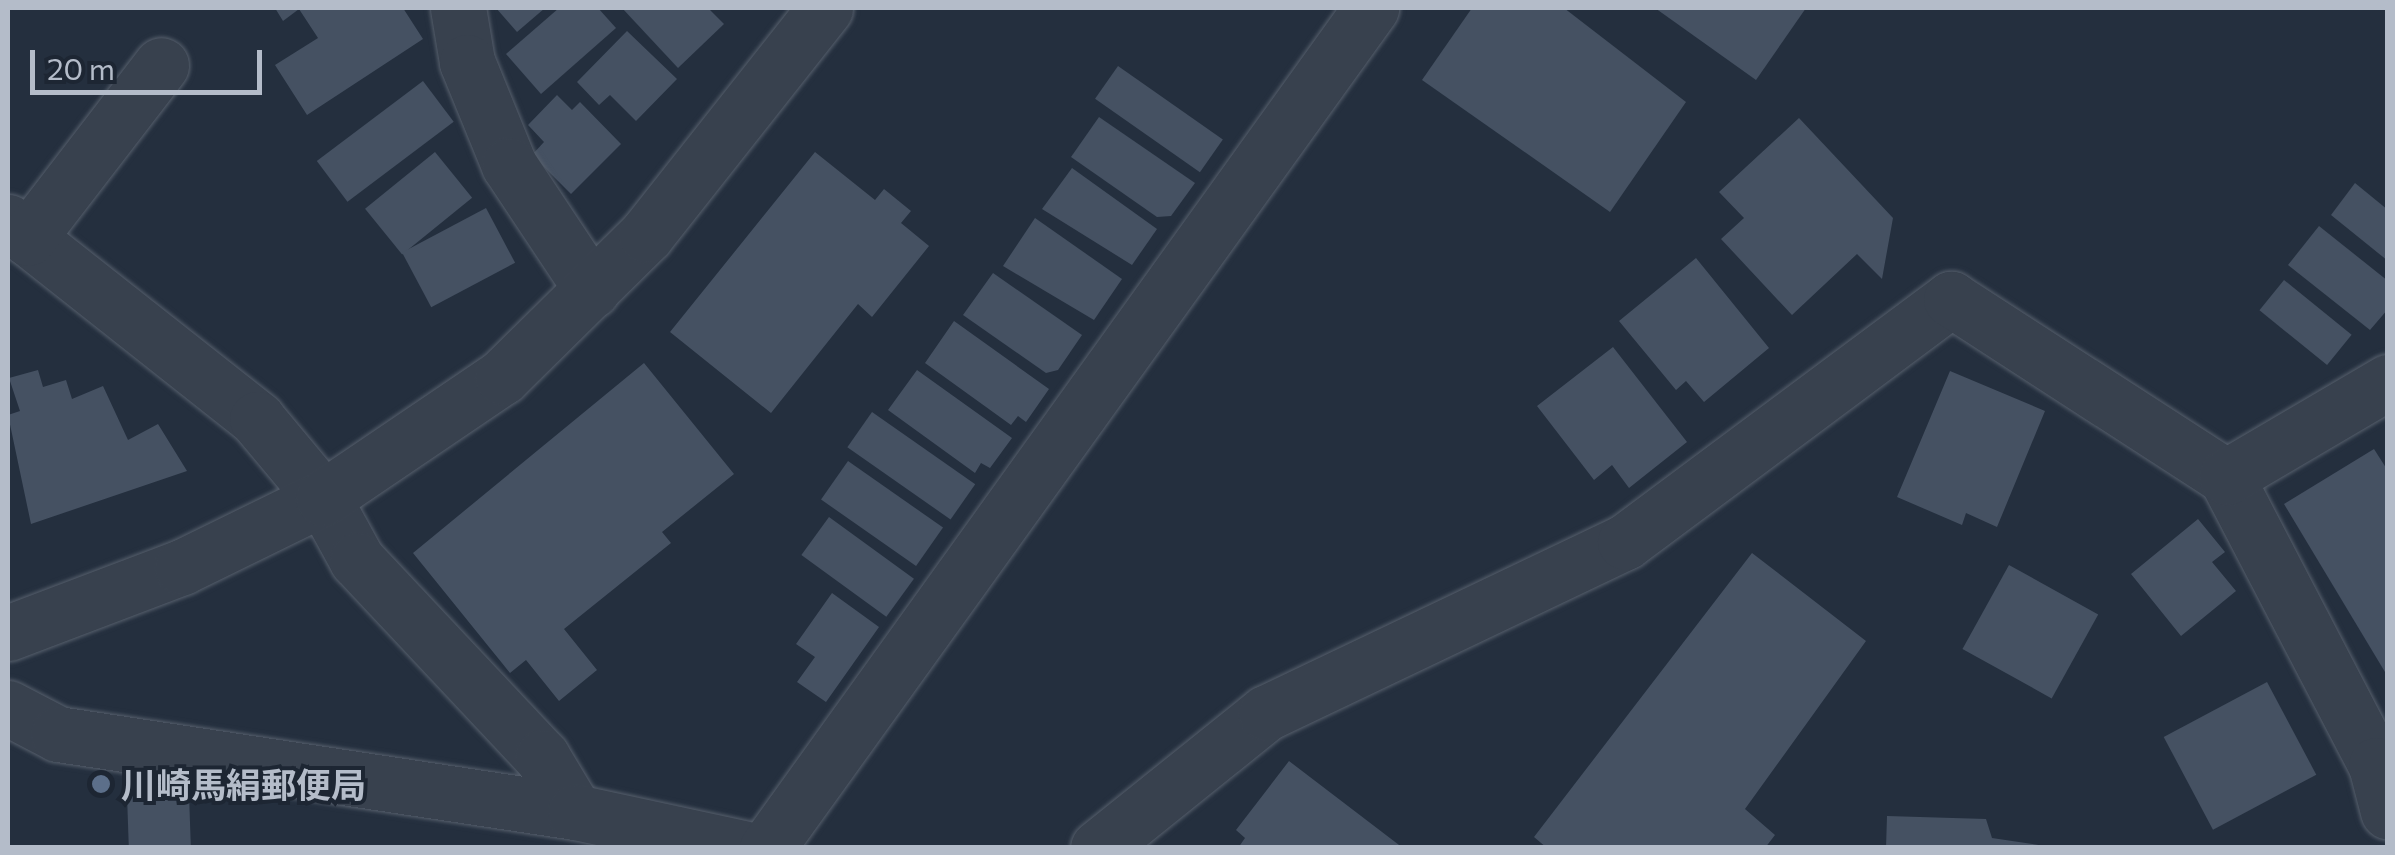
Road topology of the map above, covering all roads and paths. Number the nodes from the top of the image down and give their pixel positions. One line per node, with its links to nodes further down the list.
1 (458, 8): 6 (street)
2 (825, 8): 6 (street)
3 (1371, 8): 15 (street)
4 (161, 65): 5 (street)
5 (18, 230): 9 (street)
6 (592, 290): 9 (street)
7 (2388, 382): 8 (street)
8 (2226, 477): 13 (street); 16 (street)
9 (322, 498): 10 (street); 12 (street)
10 (8, 632)
11 (8, 708): 12 (street)
12 (575, 812): 14 (street)
13 (2388, 812)
14 (743, 848)
15 (767, 848)
16 (1098, 848)

